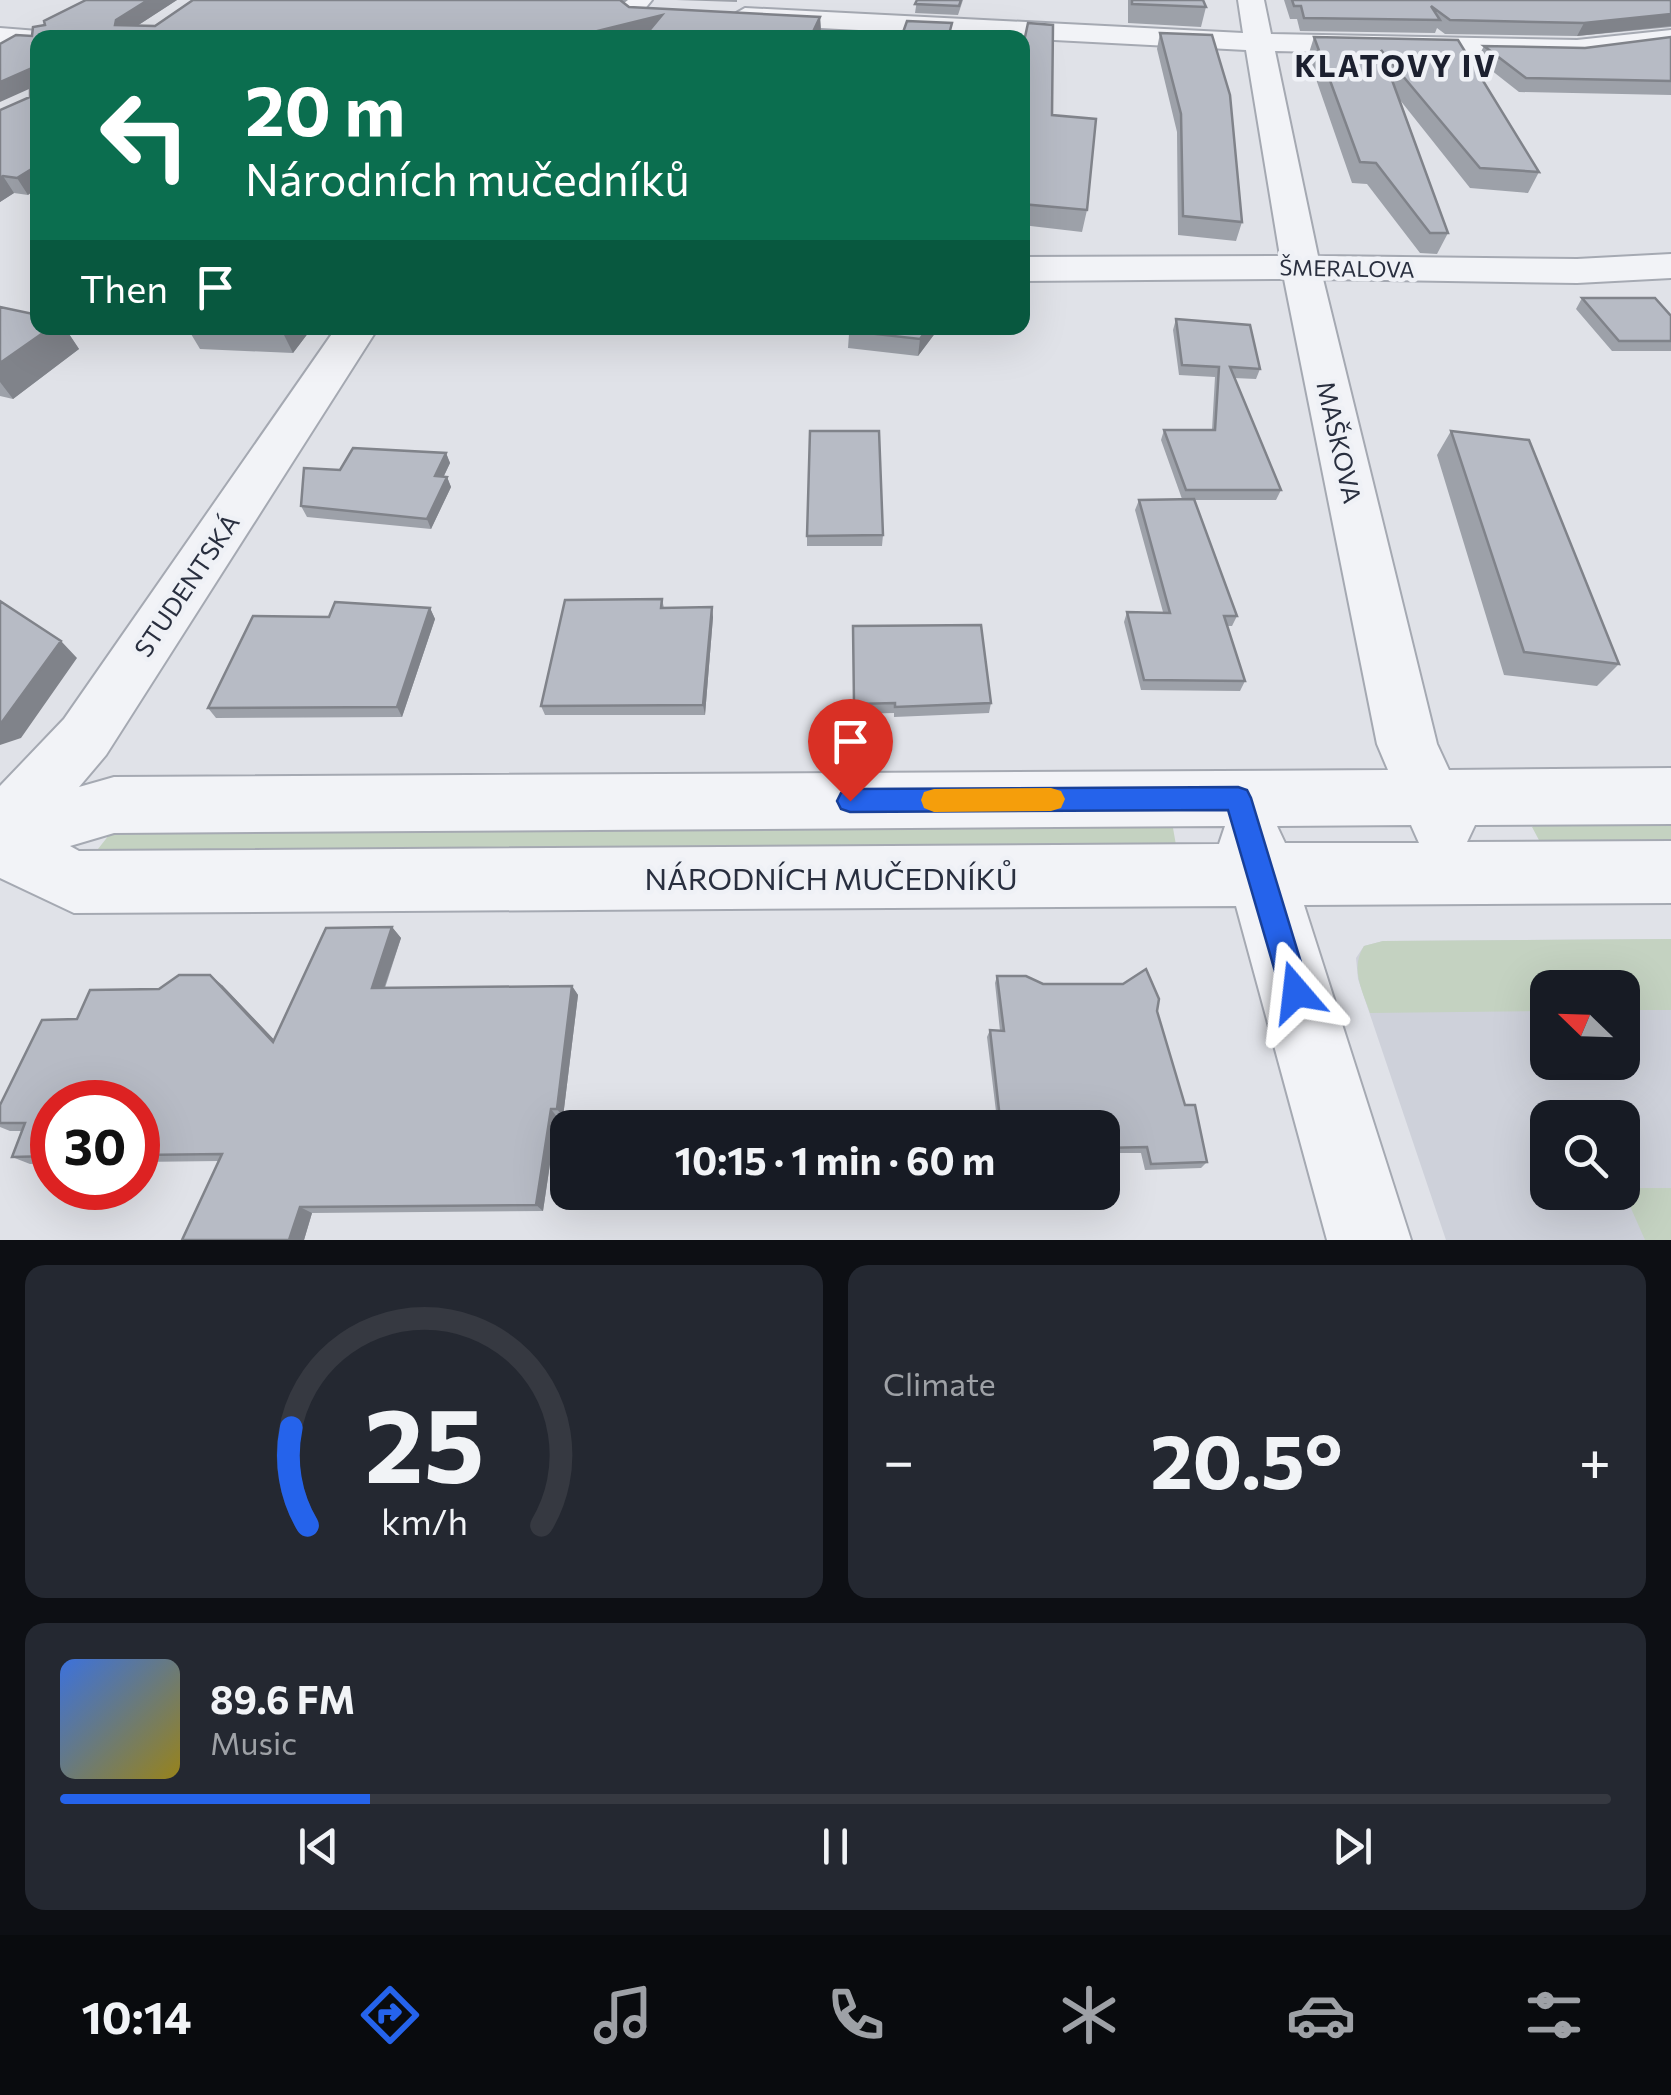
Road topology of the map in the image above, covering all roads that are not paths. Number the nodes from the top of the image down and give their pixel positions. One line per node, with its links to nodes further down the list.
1 (635, 5): 2 (street); 5 (street)
2 (670, 12)
3 (709, 14): 4 (street)
4 (1255, 21): 7 (street); 10 (street, MAŠKOVA)
5 (613, 30)
6 (0, 36): 8 (street)
7 (1671, 38)
8 (30, 39)
9 (1671, 266): 10 (street, ŠMERALOVA)
10 (1301, 267): 11 (street, ŠMERALOVA); 14 (street, MAŠKOVA)
11 (1030, 269)
12 (352, 335): 16 (street, STUDENTSKÁ)
13 (1671, 796): 14 (street)
14 (1431, 797): 15 (street); 18 (street, MAŠKOVA)
15 (1238, 798): 16 (street); 19 (street)
16 (0, 838): 19 (street, NÁRODNÍCH MUČEDNÍKŮ)
17 (1671, 872): 18 (street, NÁRODNÍCH MUČEDNÍKŮ)
18 (1464, 873): 19 (street, NÁRODNÍCH MUČEDNÍKŮ)
19 (1261, 874): 20 (street)
20 (1368, 1240)

